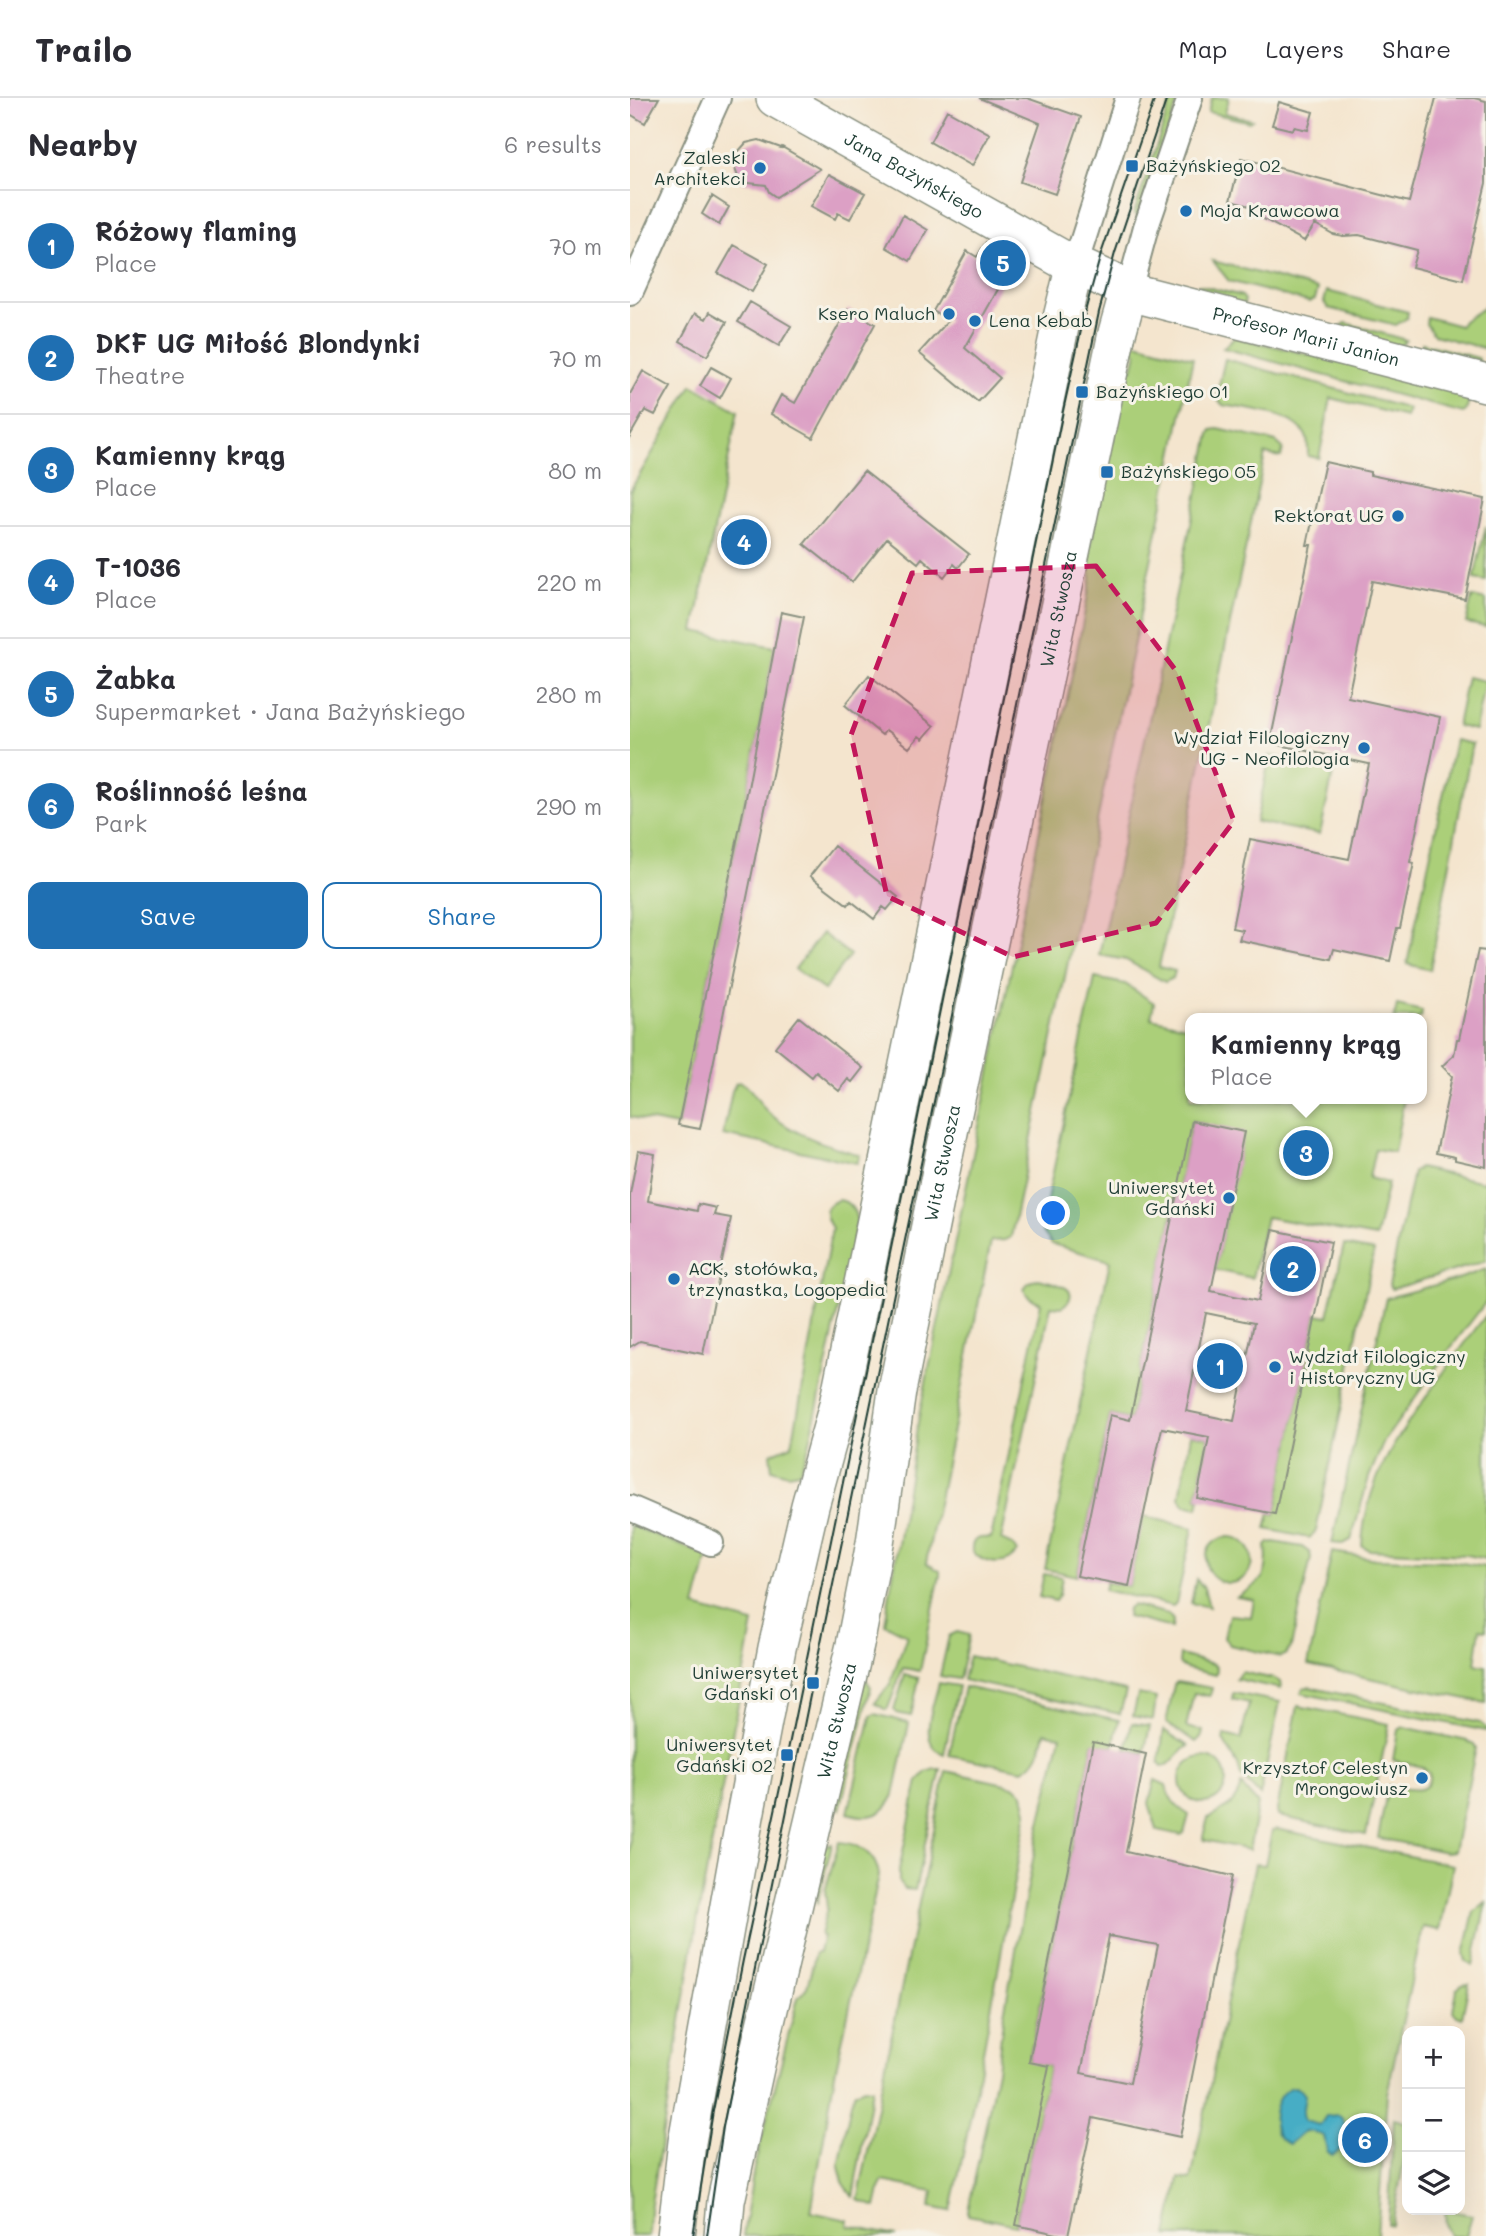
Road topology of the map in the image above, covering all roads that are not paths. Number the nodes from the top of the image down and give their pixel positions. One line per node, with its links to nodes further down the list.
1 (718, 98): 7 (street)
2 (775, 98): 5 (street, Jana Bażyńskiego)
3 (1128, 98): 5 (street)
4 (1190, 98): 6 (street, Wita Stwosza)
5 (1074, 265): 6 (street, Jana Bażyńskiego); 11 (street)
6 (1129, 289): 8 (street, Profesor Marii Janion); 12 (street, Wita Stwosza)
7 (630, 293)
8 (1486, 383)
9 (630, 1508): 10 (street)
10 (711, 1543)
11 (676, 2236)
12 (723, 2236)

